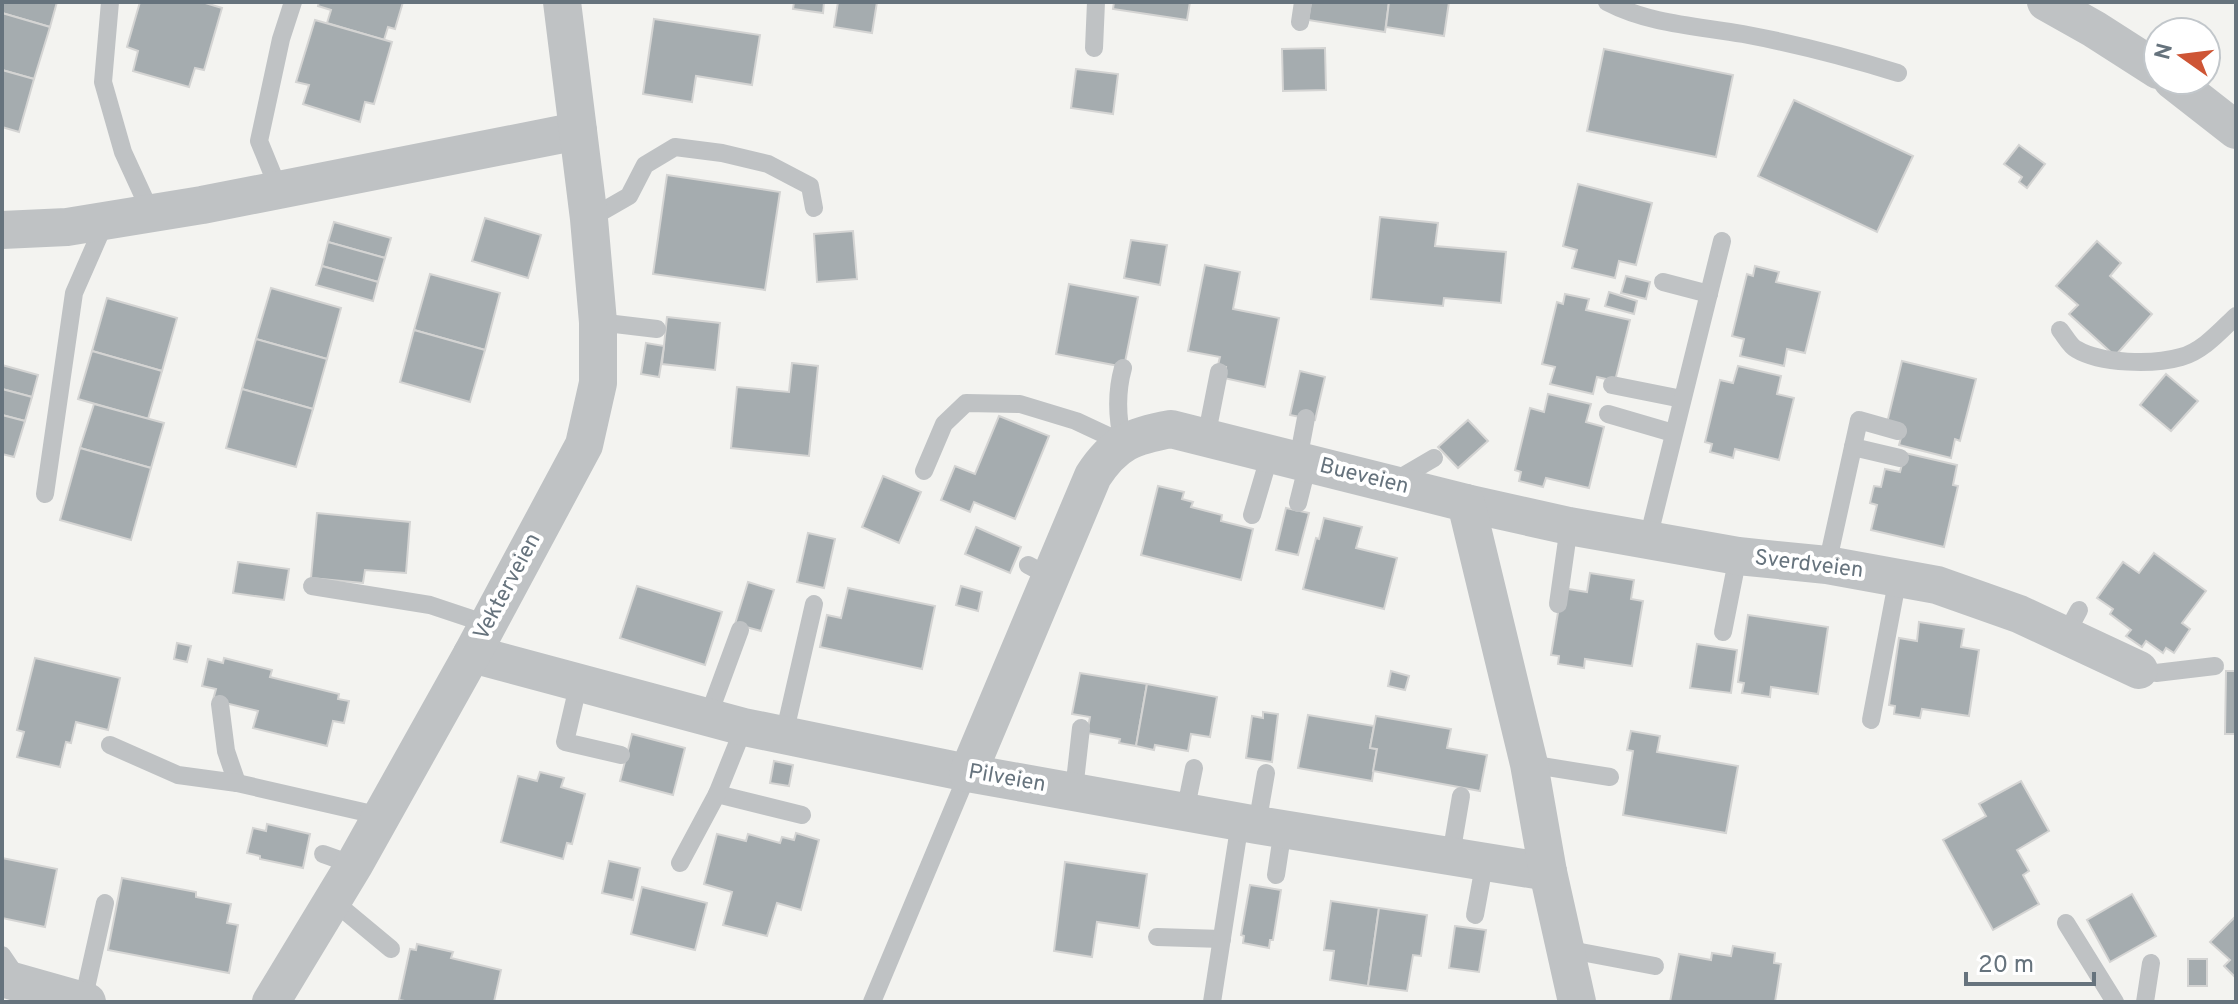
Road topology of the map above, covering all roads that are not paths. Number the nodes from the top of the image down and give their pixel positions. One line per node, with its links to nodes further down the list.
1 (110, 2): 17 (lane)
2 (293, 2): 15 (lane)
3 (562, 2): 14 (street, Vekterveien)
4 (1096, 2): 9 (lane)
5 (1303, 2): 8 (lane)
6 (1607, 2): 11 (lane)
7 (2046, 2): 10 (street)
8 (1300, 22)
9 (1094, 48)
10 (2142, 60)
11 (1898, 73)
12 (2192, 96): 13 (street)
13 (2236, 130)
14 (578, 131): 15 (street); 18 (street, Vekterveien)
15 (279, 190): 17 (street)
16 (814, 208): 18 (lane)
17 (151, 213): 19 (street)
18 (589, 219): 25 (street, Vekterveien)
19 (106, 220): 20 (street); 44 (lane)
20 (2, 230)
21 (1722, 241): 23 (lane)
22 (1663, 282): 23 (lane)
23 (1709, 294): 31 (lane)
24 (2236, 316): 27 (lane)
25 (598, 322): 26 (lane); 58 (street, Vekterveien)
26 (657, 329)
27 (2060, 330)
28 (1123, 368): 37 (lane)
29 (1219, 372): 36 (lane)
30 (1612, 385): 31 (lane)
31 (1682, 399): 35 (lane)
32 (1608, 414): 35 (lane)
33 (1306, 418): 41 (lane)
34 (1898, 431): 38 (lane)
35 (1673, 433): 49 (lane)
36 (1206, 438): 37 (street, Bueveien); 41 (street, Bueveien)
37 (1123, 443): 42 (lane); 71 (street, Bueveien)
38 (1853, 447): 40 (lane); 51 (lane)
39 (1434, 458): 43 (lane)
40 (1900, 458)
41 (1292, 459): 43 (street, Bueveien); 45 (lane); 47 (lane)
42 (924, 471)
43 (1390, 483): 46 (street, Bueveien)
44 (45, 494)
45 (1298, 503)
46 (1466, 503): 48 (street, Sverdveien); 69 (street)
47 (1252, 515)
48 (1569, 526): 49 (street, Sverdveien); 55 (lane)
49 (1648, 539): 50 (street, Sverdveien)
50 (1738, 556): 51 (street, Sverdveien); 57 (lane)
51 (1827, 565): 52 (street, Sverdveien)
52 (1898, 577): 60 (street, Sverdveien); 63 (lane)
53 (312, 586): 58 (lane)
54 (814, 604): 66 (lane)
55 (1558, 604)
56 (740, 630): 64 (lane)
57 (1723, 632)
58 (479, 639): 61 (street, Pilveien); 80 (street, Vekterveien)
59 (2215, 666): 60 (lane)
60 (2139, 670)
61 (579, 682): 64 (street, Pilveien); 68 (lane)
62 (220, 704): 74 (lane)
63 (1871, 720)
64 (726, 722): 66 (street, Pilveien); 76 (lane)
65 (1081, 728): 75 (lane)
66 (784, 735): 71 (street, Pilveien)
67 (110, 745): 74 (lane)
68 (621, 755)
69 (1529, 764): 73 (lane); 84 (street)
70 (1194, 768): 78 (lane)
71 (968, 773): 75 (street, Pilveien); 99 (lane)
72 (1266, 773): 81 (lane)
73 (1610, 777)
74 (237, 783): 80 (lane)
75 (1074, 790): 78 (street, Pilveien)
76 (717, 794): 79 (lane); 83 (lane)
77 (1461, 796): 82 (lane)
78 (1185, 812): 81 (street, Pilveien)
79 (802, 815)
80 (381, 816): 86 (street, Vekterveien)
81 (1260, 825): 82 (street, Pilveien); 85 (lane); 91 (lane)
82 (1468, 858): 84 (street, Pilveien); 88 (lane)
83 (680, 863)
84 (1548, 872): 93 (street)
85 (1276, 875)
86 (332, 900): 92 (lane); 98 (street, Vekterveien)
87 (105, 903): 97 (lane)
88 (1475, 915)
89 (2066, 923): 102 (lane)
90 (1157, 937): 91 (lane)
91 (1222, 939): 100 (lane)
92 (391, 949)
93 (1565, 949): 95 (lane); 101 (street)
94 (2151, 963): 103 (lane)
95 (1655, 966)
96 (8, 972): 97 (street)
97 (85, 1001)
98 (271, 1002)
99 (872, 1002)
100 (1212, 1002)
101 (1577, 1002)
102 (2115, 1002)
103 (2145, 1002)

